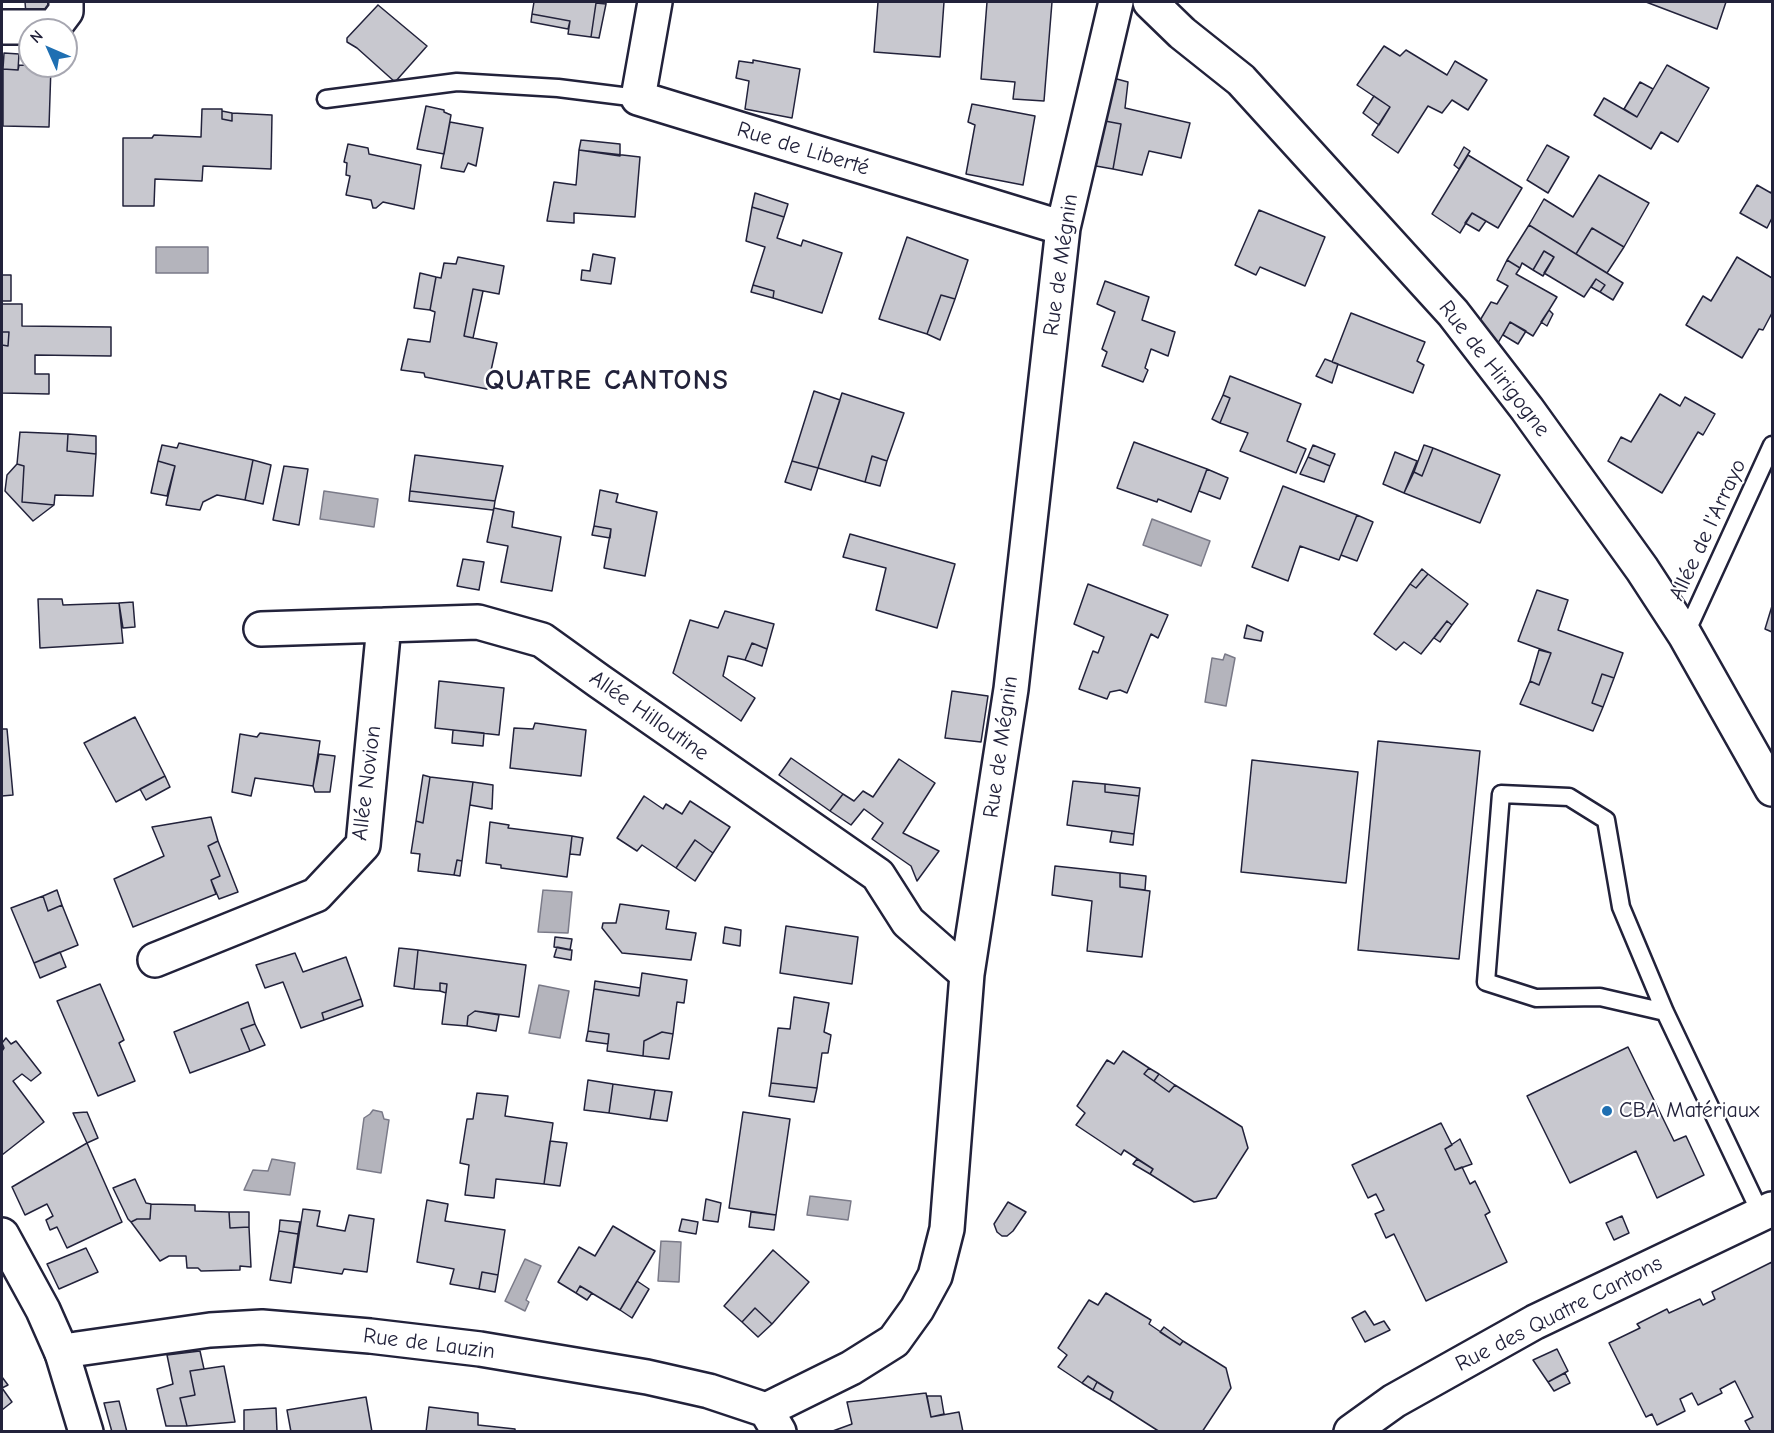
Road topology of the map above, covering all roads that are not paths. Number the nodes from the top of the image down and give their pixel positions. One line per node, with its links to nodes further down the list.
1 (66, 2): 5 (street)
2 (655, 2): 6 (street)
3 (1116, 2): 8 (street, Rue de Mégnin)
4 (1150, 2): 12 (street, Rue de Hirigogne)
5 (2, 27)
6 (638, 98): 7 (lane); 8 (street, Rue de Liberté)
7 (326, 99)
8 (1062, 228): 15 (street, Rue de Mégnin)
9 (1773, 445): 12 (lane, Allée de l'Arrayo)
10 (384, 625): 11 (street, Allée Hilloutine); 14 (street, Allée Novion); 15 (street, Allée Hilloutine)
11 (261, 629)
12 (1685, 635): 13 (street, Rue de Hirigogne)
13 (1773, 789)
14 (154, 960)
15 (967, 974): 20 (street, Rue de Mégnin)
16 (1665, 1012): 16 (lane); 17 (lane)
17 (1767, 1212): 22 (street, Rue des Quatre Cantons)
18 (2, 1234): 19 (street)
19 (62, 1353): 20 (street, Rue de Lauzin); 21 (street)
20 (773, 1421)
21 (86, 1431)
22 (1351, 1431)

